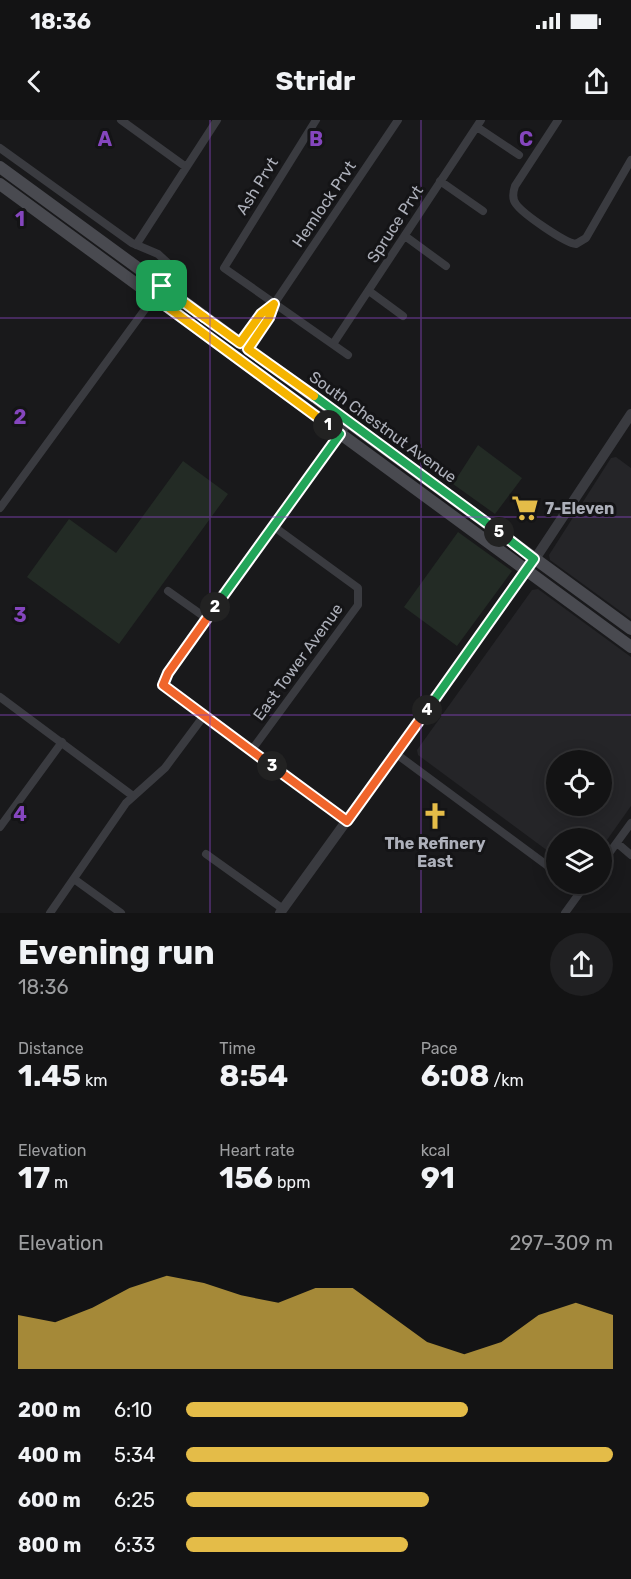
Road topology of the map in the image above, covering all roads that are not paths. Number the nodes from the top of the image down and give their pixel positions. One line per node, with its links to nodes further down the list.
1 (121, 120): 11 (street)
2 (217, 120): 11 (street)
3 (316, 120): 21 (street, Ash Prvt)
4 (398, 120): 21 (street, Hemlock Prvt)
5 (558, 120): 9 (street)
6 (479, 124): 8 (street); 12 (street, Spruce Prvt)
7 (0, 148): 16 (street)
8 (519, 155)
9 (631, 160)
10 (0, 167): 18 (main road, South Chestnut Avenue)
11 (186, 167): 16 (street)
12 (440, 181): 14 (street); 15 (street, Spruce Prvt)
13 (0, 184): 20 (main road, South Chestnut Avenue)
14 (483, 211)
15 (405, 236): 17 (street); 19 (street, Spruce Prvt)
16 (136, 245): 18 (street)
17 (446, 266)
18 (162, 286): 20 (street); 24 (main road, South Chestnut Avenue)
19 (369, 291): 22 (street); 23 (street, Spruce Prvt)
20 (154, 297): 28 (main road, South Chestnut Avenue); 29 (street)
21 (274, 304): 23 (street); 24 (street, Hemlock Prvt)
22 (403, 316)
23 (333, 344): 25 (street)
24 (244, 346): 27 (main road, South Chestnut Avenue)
25 (348, 355)
26 (631, 414): 31 (street)
27 (350, 422): 28 (street); 31 (main road, South Chestnut Avenue)
28 (340, 434): 30 (street); 32 (main road, South Chestnut Avenue)
29 (0, 508)
30 (273, 526): 34 (street); 40 (street, East Tower Avenue)
31 (534, 559): 32 (street); 35 (main road, South Chestnut Avenue)
32 (527, 570): 36 (main road, South Chestnut Avenue); 41 (street)
33 (168, 591): 34 (street)
34 (206, 618): 38 (street)
35 (631, 629)
36 (631, 647)
37 (0, 697): 39 (street)
38 (203, 717): 40 (street); 42 (street)
39 (62, 742): 42 (street); 45 (street)
40 (251, 750): 43 (street)
41 (395, 753): 43 (street); 50 (street)
42 (133, 796): 51 (street)
43 (347, 821): 53 (street)
44 (631, 823): 46 (street)
45 (0, 827)
46 (617, 843): 47 (street); 49 (street)
47 (612, 850)
48 (206, 854): 53 (street)
49 (631, 855)
50 (546, 865)
51 (74, 879): 54 (street); 55 (street)
52 (579, 894): 56 (street)
53 (282, 911)
54 (50, 913)
55 (121, 913)
56 (565, 913)

